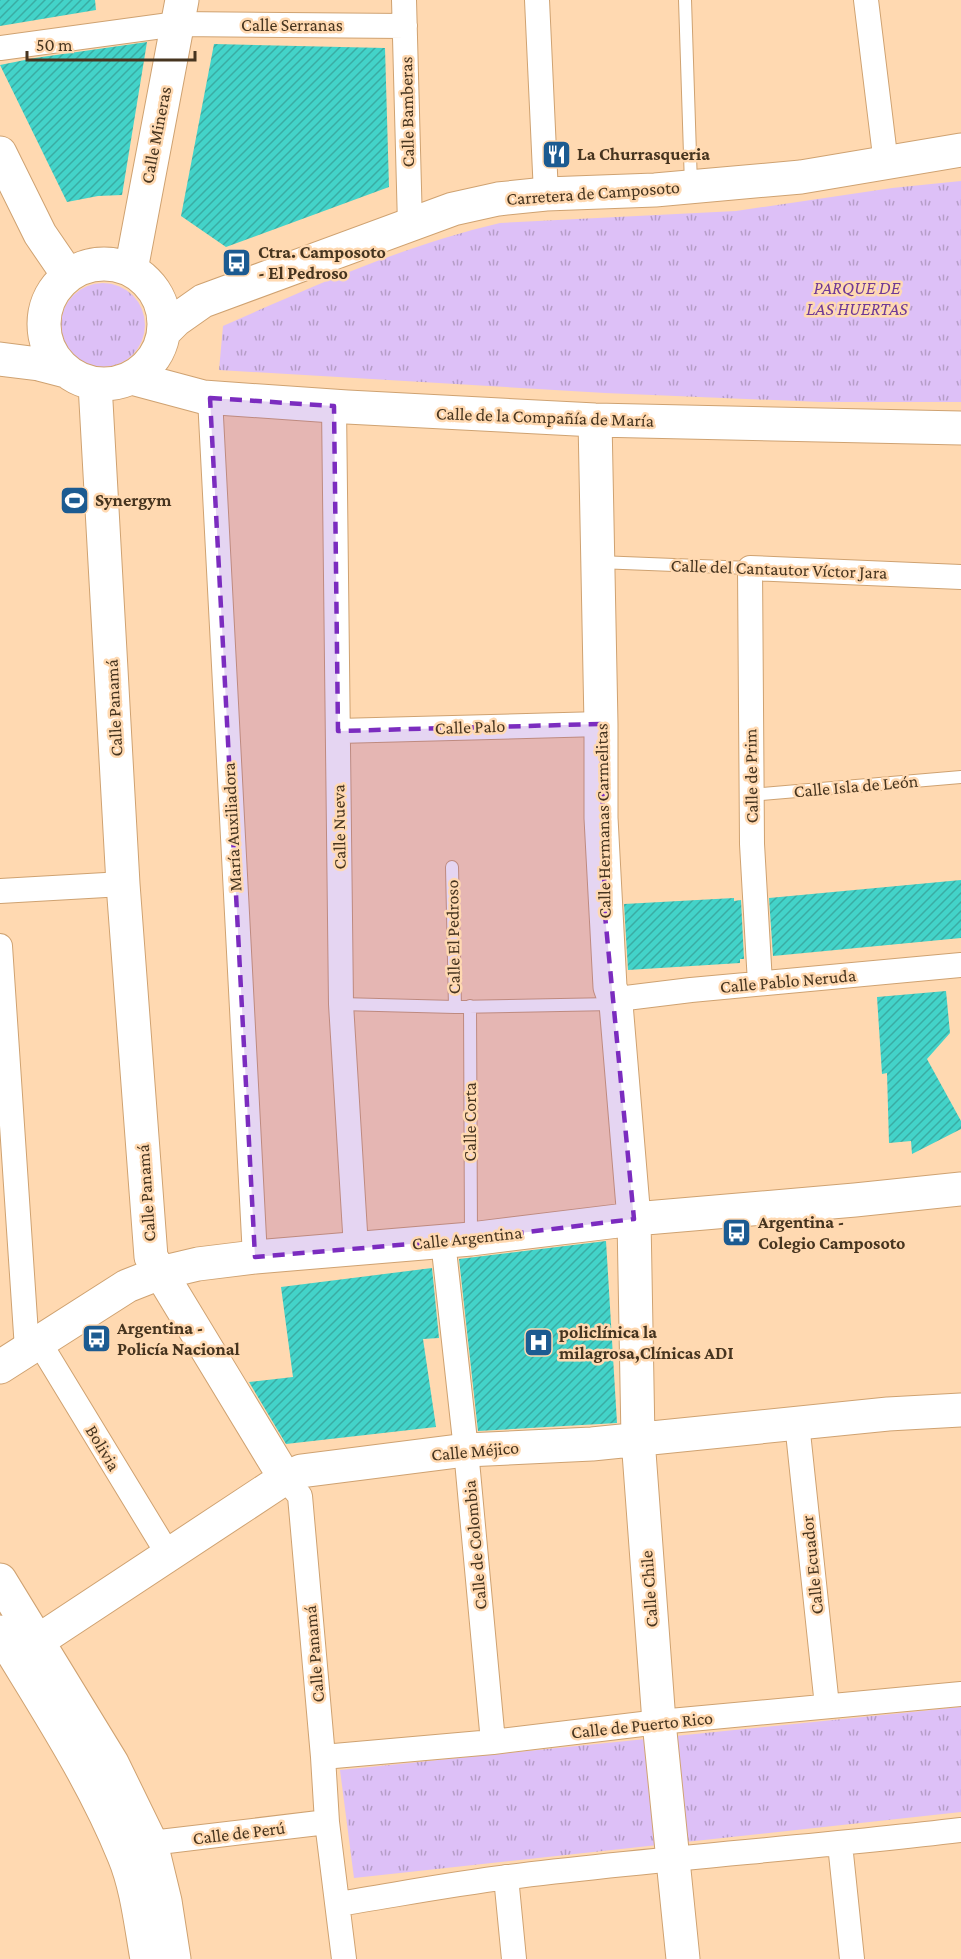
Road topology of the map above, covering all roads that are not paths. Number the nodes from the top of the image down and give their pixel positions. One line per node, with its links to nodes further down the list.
1 (404, 0): 6 (street, Calle Bamberas)
2 (537, 0): 12 (street)
3 (685, 0): 11 (lane)
4 (866, 0): 9 (street)
5 (180, 12): 6 (street, Calle Serranas); 7 (street, Calle Serranas); 14 (street, Calle Mineras)
6 (405, 26): 13 (street, Calle Bamberas)
7 (0, 48)
8 (961, 150): 9 (street, Carretera de Camposoto)
9 (886, 164): 11 (street, Carretera de Camposoto)
10 (3, 165): 15 (street)
11 (691, 187): 12 (street, Carretera de Camposoto)
12 (546, 194): 13 (street, Carretera de Camposoto)
13 (410, 225): 17 (street, Carretera de Camposoto)
14 (131, 270): 15 (street); 16 (street)
15 (68, 275): 18 (street)
16 (157, 295): 17 (street, Carretera de Camposoto); 19 (street)
17 (203, 300): 19 (street, Carretera de Camposoto)
18 (45, 317): 20 (street); 22 (street)
19 (164, 332): 23 (street)
20 (0, 347)
21 (0, 359): 22 (street)
22 (81, 378): 23 (street); 36 (street, Calle Panamá)
23 (132, 378): 24 (street, Calle de la Compañía de María)
24 (210, 398): 25 (street, Calle de la Compañía de María); 49 (street, María Auxiliadora)
25 (334, 406): 26 (street, Calle de la Compañía de María); 32 (street, Calle Nueva)
26 (595, 420): 27 (street, Calle de la Compañía de María); 28 (street, Calle Hermanas Carmelitas)
27 (961, 428)
28 (598, 562): 29 (lane, Calle del Cantautor Víctor Jara); 31 (street, Calle Hermanas Carmelitas)
29 (750, 568): 30 (street, Calle del Cantautor Víctor Jara); 34 (street, Calle de Prim)
30 (961, 577)
31 (601, 724): 32 (street, Calle Palo); 42 (street, Calle Hermanas Carmelitas)
32 (338, 731): 41 (street, Calle Nueva)
33 (961, 777): 34 (lane, Calle Isla de León)
34 (751, 795): 40 (street, Calle de Prim)
35 (452, 867): 44 (lane, Calle El Pedroso)
36 (123, 884): 37 (street); 50 (street, Calle Panamá)
37 (0, 891)
38 (0, 946): 51 (street)
39 (961, 965): 40 (street, Calle Pablo Neruda)
40 (760, 983): 42 (street, Calle Pablo Neruda)
41 (341, 1004): 44 (lane); 48 (street, Calle Nueva)
42 (616, 1004): 43 (lane); 46 (street, Calle Hermanas Carmelitas)
43 (470, 1006): 44 (lane); 47 (lane, Calle Corta)
44 (455, 1007)
45 (961, 1189): 46 (street, Calle Argentina)
46 (634, 1219): 47 (street, Calle Argentina); 55 (street, Calle Chile)
47 (457, 1240): 48 (street, Calle Argentina); 56 (street, Calle de Colombia)
48 (356, 1248): 49 (street, Calle Argentina)
49 (255, 1257): 50 (street, Calle Argentina)
50 (160, 1273): 51 (street, Calle Argentina); 57 (street, Calle Panamá)
51 (33, 1346): 52 (street, Calle Argentina); 58 (street, Bolivia)
52 (0, 1367)
53 (961, 1410): 54 (street, Calle Méjico)
54 (797, 1424): 55 (street, Calle Méjico); 62 (street, Calle Ecuador)
55 (638, 1439): 56 (street, Calle Méjico); 63 (street, Calle Chile)
56 (466, 1450): 57 (street, Calle Méjico); 64 (street, Calle de Colombia)
57 (285, 1478): 58 (street, Calle Méjico); 65 (street, Calle Panamá)
58 (168, 1554): 60 (street, Calle Méjico)
59 (0, 1580): 60 (street)
60 (13, 1648): 68 (street); 73 (street)
61 (961, 1694): 62 (street, Calle de Puerto Rico)
62 (826, 1706): 63 (street, Calle de Puerto Rico)
63 (659, 1722): 64 (street, Calle de Puerto Rico); 70 (street, Calle Chile)
64 (493, 1742): 65 (street, Calle de Puerto Rico)
65 (323, 1757): 66 (street, Calle Panamá)
66 (327, 1822): 68 (street, Calle de Perú); 72 (street, Calle Panamá)
67 (961, 1830): 69 (street)
68 (151, 1844): 74 (street)
69 (840, 1844): 70 (street); 78 (street)
70 (674, 1858): 71 (street); 77 (street, Calle Chile)
71 (506, 1877): 72 (street); 76 (street)
72 (338, 1904): 75 (street, Calle Panamá)
73 (147, 1959)
74 (174, 1959)
75 (344, 1959)
76 (514, 1959)
77 (683, 1959)
78 (852, 1959)

